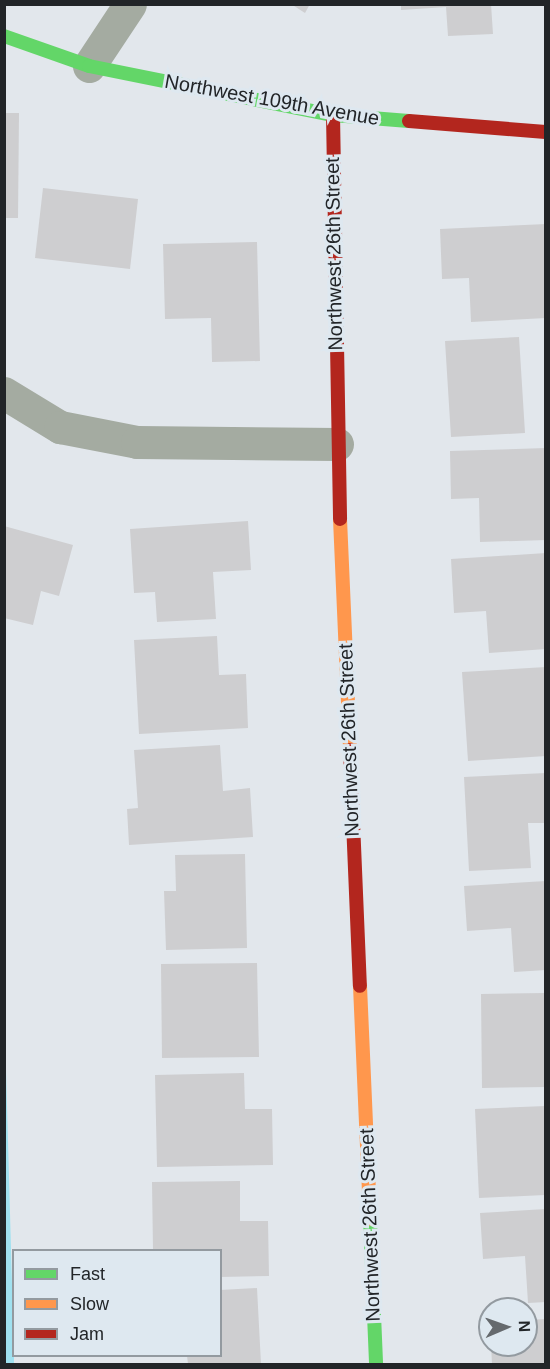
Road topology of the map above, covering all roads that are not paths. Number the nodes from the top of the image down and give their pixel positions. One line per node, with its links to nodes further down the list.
1 (130, 4): 3 (street)
2 (4, 36): 3 (street, Northwest 109th Avenue)
3 (89, 66): 4 (street, Northwest 109th Avenue)
4 (333, 115): 5 (street, Northwest 109th Avenue); 7 (street, Northwest 26th Street)
5 (546, 132)
6 (4, 393): 7 (street)
7 (337, 444): 8 (street, Northwest 26th Street)
8 (376, 1365)

